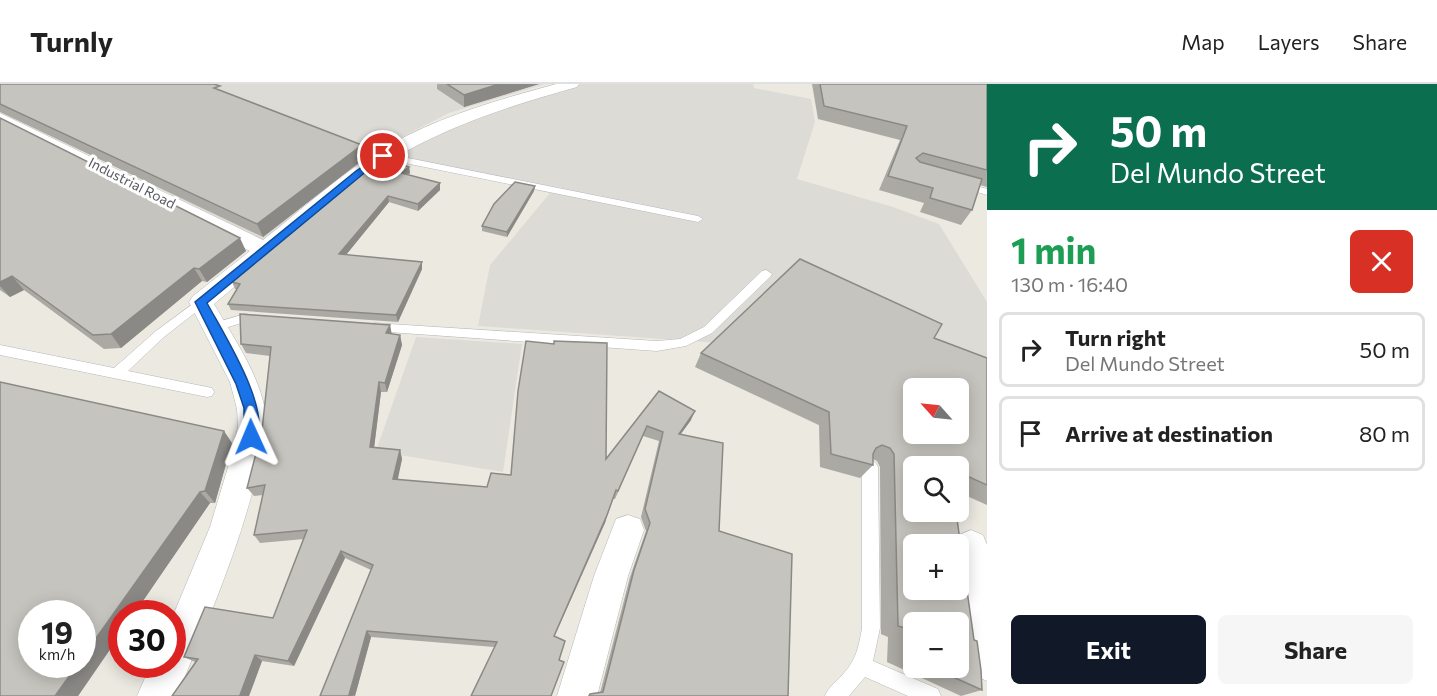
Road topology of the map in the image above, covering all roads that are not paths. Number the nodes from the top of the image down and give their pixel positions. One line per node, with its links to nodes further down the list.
1 (572, 84): 3 (street)
2 (0, 118): 7 (street, Industrial Road)
3 (383, 156): 6 (lane); 7 (street)
4 (956, 183): 5 (lane)
5 (987, 192)
6 (698, 219)
7 (264, 249): 9 (street)
8 (766, 274): 11 (lane)
9 (208, 314): 10 (lane); 13 (lane); 18 (street)
10 (269, 320)
11 (363, 326)
12 (0, 350): 13 (lane)
13 (117, 374): 14 (lane)
14 (207, 392)
15 (870, 467): 20 (lane)
16 (628, 530): 23 (street)
17 (971, 546): 19 (street)
18 (186, 632)
19 (987, 662)
20 (862, 666): 24 (lane); 25 (lane)
21 (165, 678): 22 (street)
22 (157, 696)
23 (577, 696)
24 (835, 696)
25 (931, 696)

